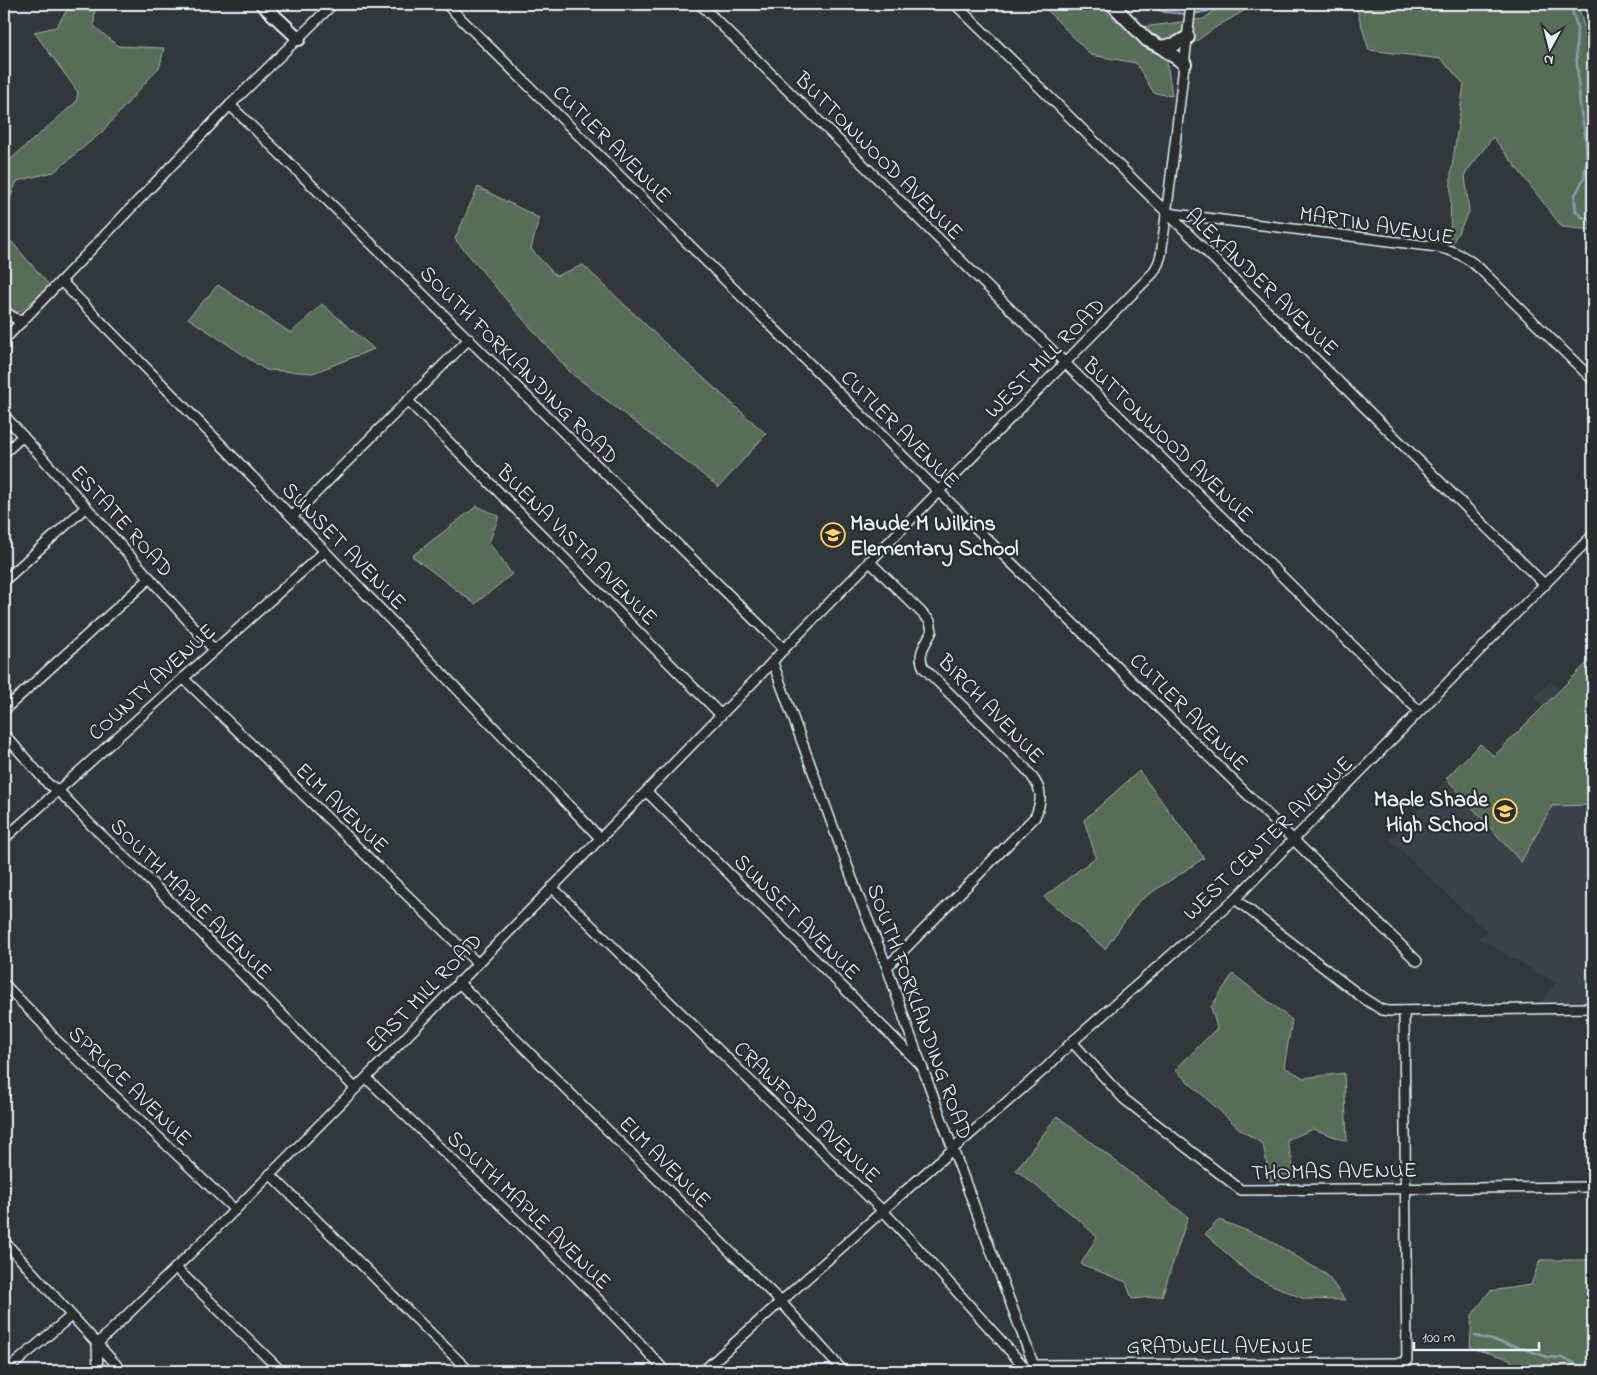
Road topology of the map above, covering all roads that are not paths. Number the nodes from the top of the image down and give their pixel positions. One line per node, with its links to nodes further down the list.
1 (262, 4): 9 (highway)
2 (334, 4): 9 (street)
3 (446, 4): 25 (street, CUTLER AVENUE)
4 (700, 4): 19 (street, BUTTONWOOD AVENUE)
5 (955, 4): 13 (street, ALEXANDER AVENUE)
6 (1112, 4): 10 (highway)
7 (1191, 4): 8 (street, WEST MILL ROAD)
8 (1188, 37): 10 (highway); 11 (street, WEST MILL ROAD)
9 (300, 39): 12 (street)
10 (1161, 47): 11 (highway)
11 (1185, 64): 13 (street, WEST MILL ROAD)
12 (230, 105): 14 (street); 17 (street, SOUTH FORKLANDING ROAD)
13 (1166, 213): 19 (street, WEST MILL ROAD); 20 (street, MARTIN AVENUE); 33 (street, ALEXANDER AVENUE)
14 (61, 281): 16 (street); 27 (street, SUNSET AVENUE)
15 (4, 312): 16 (street)
16 (22, 322): 18 (street)
17 (469, 339): 21 (street); 34 (street, SOUTH FORKLANDING ROAD)
18 (4, 340)
19 (1064, 363): 25 (street, WEST MILL ROAD); 39 (street, BUTTONWOOD AVENUE)
20 (1593, 380)
21 (408, 401): 27 (street); 40 (street, BUENA VISTA AVENUE)
22 (4, 415): 23 (street, ESTATE ROAD)
23 (23, 436): 24 (street); 26 (street, ESTATE ROAD)
24 (4, 453)
25 (938, 490): 30 (street, WEST MILL ROAD); 46 (street, CUTLER AVENUE)
26 (86, 507): 31 (street, ESTATE ROAD); 32 (street)
27 (292, 516): 29 (street, SUNSET AVENUE)
28 (1593, 535): 33 (street, WEST CENTER AVENUE)
29 (324, 552): 35 (street, COUNTY AVENUE); 44 (street, SUNSET AVENUE)
30 (869, 561): 34 (street, WEST MILL ROAD); 51 (street, BIRCH AVENUE)
31 (150, 578): 35 (street, ESTATE ROAD); 38 (street)
32 (4, 581)
33 (1545, 585): 39 (street, WEST CENTER AVENUE)
34 (784, 649): 36 (street, WEST MILL ROAD)
35 (214, 650): 37 (street, COUNTY AVENUE)
36 (772, 663): 40 (street, EAST MILL ROAD); 51 (street, SOUTH FORKLANDING ROAD)
37 (183, 678): 42 (street, COUNTY AVENUE); 50 (street, ELM AVENUE)
38 (4, 710)
39 (1419, 711): 46 (street, WEST CENTER AVENUE)
40 (721, 714): 43 (street, EAST MILL ROAD)
41 (4, 734): 42 (street, SOUTH MAPLE AVENUE)
42 (58, 790): 45 (street, COUNTY AVENUE); 59 (street, SOUTH MAPLE AVENUE)
43 (647, 792): 44 (street, EAST MILL ROAD); 57 (street, SUNSET AVENUE)
44 (600, 838): 47 (street, EAST MILL ROAD)
45 (4, 839)
46 (1293, 840): 48 (street, WEST CENTER AVENUE); 49 (street, CUTLER AVENUE)
47 (552, 887): 50 (street, EAST MILL ROAD); 65 (street, CRAWFORD AVENUE)
48 (1235, 899): 55 (street); 56 (street, WEST CENTER AVENUE)
49 (1417, 960)
50 (477, 963): 52 (street, EAST MILL ROAD)
51 (887, 966): 57 (street, SOUTH FORKLANDING ROAD)
52 (458, 982): 58 (street, EAST MILL ROAD); 68 (street, ELM AVENUE)
53 (4, 984): 64 (street, SPRUCE AVENUE)
54 (1593, 1008): 55 (street)
55 (1404, 1011): 63 (street)
56 (1072, 1042): 60 (street, WEST CENTER AVENUE); 63 (street, THOMAS AVENUE)
57 (923, 1067): 60 (street, SOUTH FORKLANDING ROAD)
58 (366, 1078): 59 (street, EAST MILL ROAD); 78 (street, SOUTH MAPLE AVENUE)
59 (355, 1088): 61 (street, EAST MILL ROAD)
60 (953, 1149): 65 (street, WEST CENTER AVENUE); 72 (street, SOUTH FORKLANDING ROAD)
61 (270, 1174): 64 (street, EAST MILL ROAD); 77 (street)
62 (1593, 1186): 63 (street, THOMAS AVENUE)
63 (1406, 1187): 71 (street)
64 (235, 1210): 67 (street, EAST MILL ROAD)
65 (883, 1211): 68 (street, WEST CENTER AVENUE); 72 (street, CRAWFORD AVENUE)
66 (4, 1241): 69 (street)
67 (176, 1268): 70 (street, EAST MILL ROAD); 76 (street)
68 (782, 1302): 79 (street, WEST CENTER AVENUE); 80 (street, ELM AVENUE)
69 (71, 1316): 70 (street); 73 (street)
70 (98, 1344): 74 (street); 75 (street)
71 (1407, 1367): 72 (street, GRADWELL AVENUE)
72 (1032, 1369)
73 (6, 1371)
74 (98, 1371)
75 (122, 1371)
76 (281, 1371)
77 (469, 1371)
78 (665, 1371)
79 (704, 1371)
80 (843, 1371)

